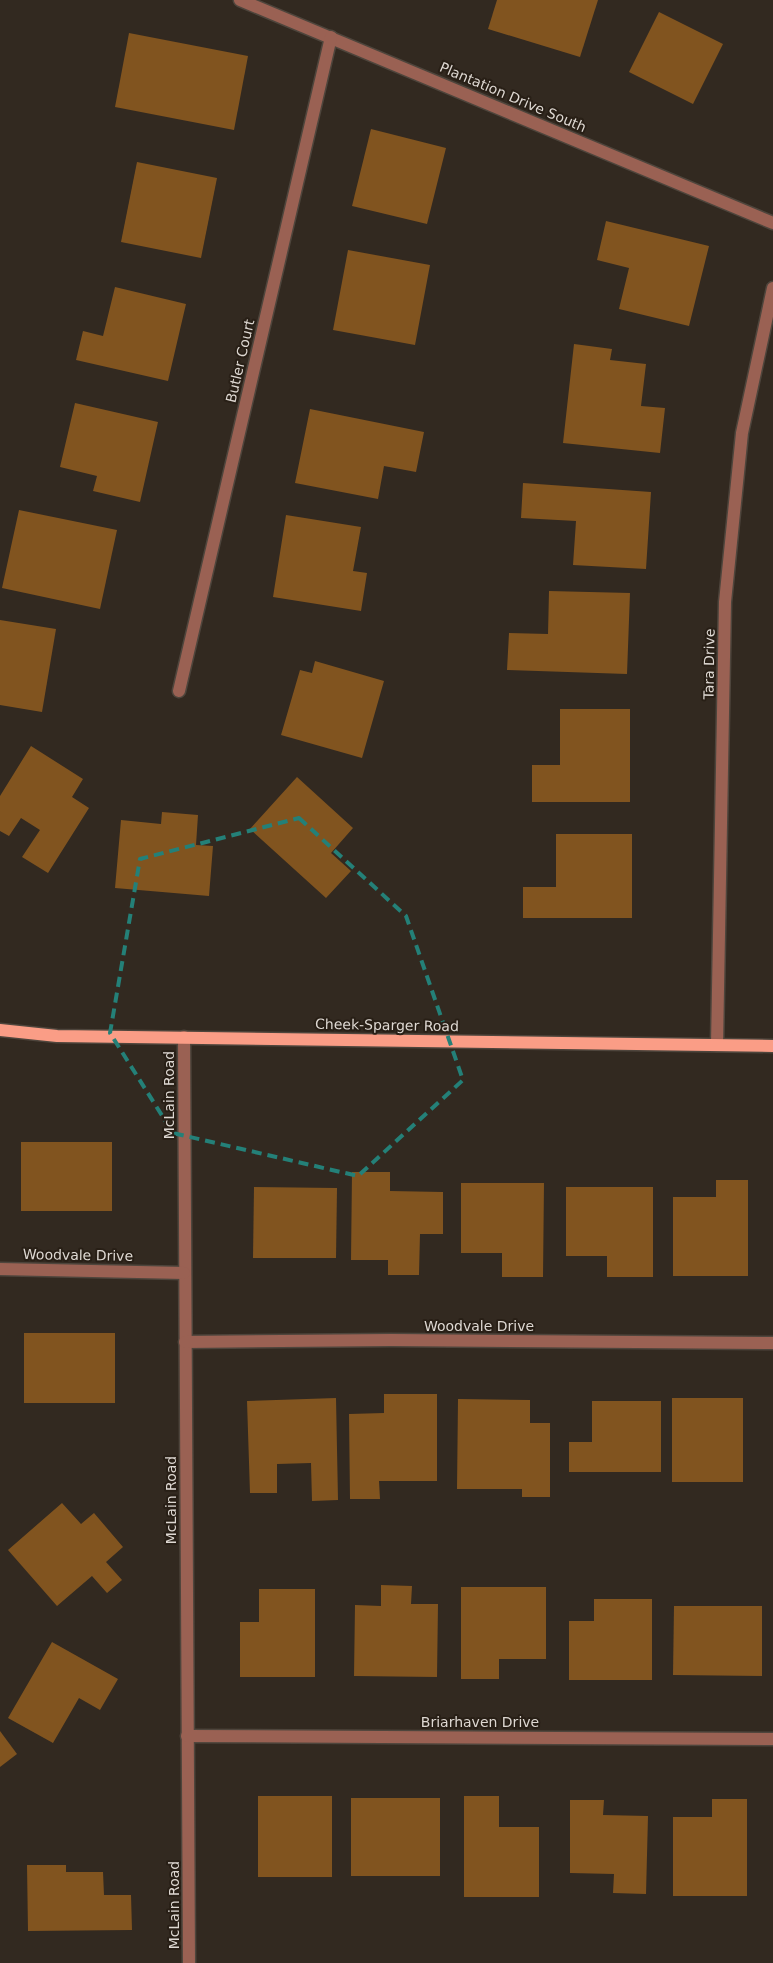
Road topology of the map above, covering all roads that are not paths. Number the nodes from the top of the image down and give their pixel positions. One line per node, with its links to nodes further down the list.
1 (240, 0): 2 (street, Plantation Drive South)
2 (331, 37): 3 (street, Plantation Drive South); 5 (street, Butler Court)
3 (773, 223)
4 (773, 288): 8 (street, Tara Drive)
5 (179, 691)
6 (0, 1030): 7 (main road, Cheek-Sparger Road)
7 (184, 1036): 8 (main road, Cheek-Sparger Road); 11 (street, McLain Road)
8 (716, 1045): 9 (main road, Cheek-Sparger Road)
9 (773, 1046)
10 (0, 1269): 11 (street, Woodvale Drive)
11 (184, 1273): 12 (street, McLain Road)
12 (185, 1342): 13 (street, Woodvale Drive); 14 (street, McLain Road)
13 (773, 1343)
14 (187, 1736): 15 (street, Briarhaven Drive); 16 (street, McLain Road)
15 (773, 1739)
16 (189, 1963)

